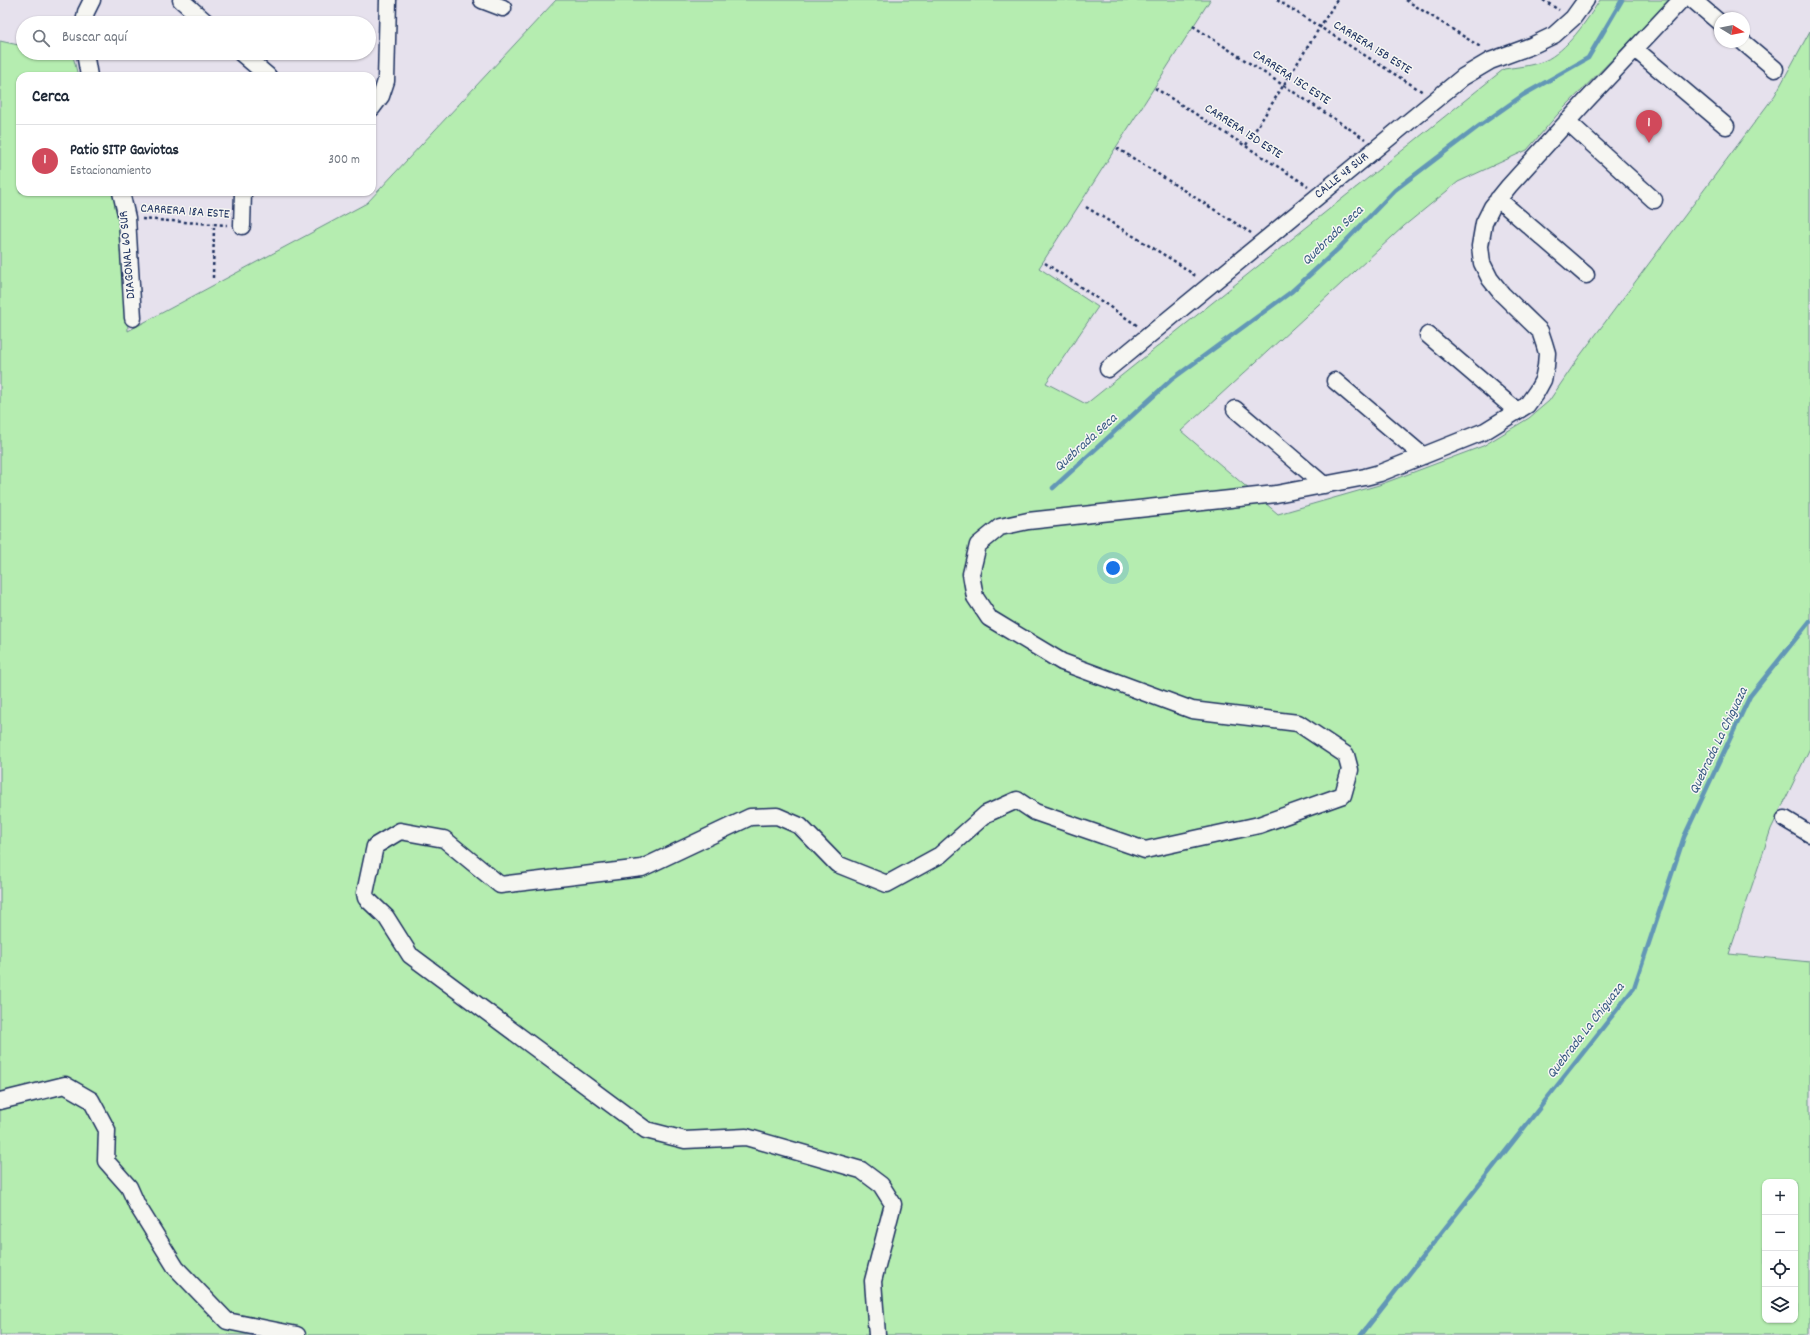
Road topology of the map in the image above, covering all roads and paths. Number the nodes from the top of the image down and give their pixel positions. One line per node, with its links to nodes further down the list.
1 (92, 0): 12 (street)
2 (180, 0): 13 (street)
3 (388, 0): 28 (street)
4 (482, 0): 11 (street)
5 (1277, 0): 16 (path, CARRERA 15B ESTE)
6 (1337, 0): 16 (path)
7 (1406, 0): 19 (path)
8 (1586, 0): 19 (street, CALLE 48 SUR)
9 (1681, 0): 18 (street)
10 (1693, 0): 14 (street)
11 (502, 8)
12 (85, 16)
13 (199, 16)
14 (1714, 18)
15 (1193, 26): 25 (path, CARRERA 15C ESTE)
16 (1320, 27): 25 (path); 27 (path, CARRERA 15B ESTE)
17 (1750, 48): 22 (street)
18 (1635, 49): 29 (street); 30 (street)
19 (1496, 58): 27 (street, CALLE 48 SUR)
20 (86, 60): 23 (street)
21 (247, 63): 24 (street)
22 (1775, 69)
23 (88, 72)
24 (262, 72)
25 (1284, 85): 31 (path); 32 (path, CARRERA 15C ESTE)
26 (1155, 88): 31 (path, CARRERA 15D ESTE)
27 (1435, 99): 32 (street, CALLE 48 SUR)
28 (376, 102)
29 (1568, 121): 37 (street); 38 (street)
30 (1726, 126)
31 (1246, 145): 34 (path, CARRERA 15D ESTE)
32 (1378, 147): 34 (street, CALLE 48 SUR)
33 (1117, 148): 43 (path)
34 (1320, 194): 43 (street, CALLE 48 SUR)
35 (122, 196): 40 (street, DIAGONAL 60 SUR)
36 (243, 196): 42 (street)
37 (1498, 199): 45 (street); 54 (street)
38 (1654, 200)
39 (1086, 207): 47 (path)
40 (127, 218): 41 (path, CARRERA 18A ESTE); 48 (street, DIAGONAL 60 SUR)
41 (214, 224): 42 (path, CARRERA 18A ESTE); 46 (path)
42 (242, 226)
43 (1264, 241): 47 (street, CALLE 48 SUR)
44 (1045, 263): 49 (path)
45 (1586, 275)
46 (213, 278)
47 (1209, 285): 49 (street, CALLE 48 SUR)
48 (133, 318)
49 (1150, 334): 51 (street, CALLE 48 SUR)
50 (1428, 335): 54 (street)
51 (1108, 369)
52 (1335, 381): 55 (street)
53 (1235, 409): 56 (street)
54 (1517, 411): 55 (street)
55 (1423, 456): 56 (street)
56 (1324, 485): 61 (street)
57 (1785, 819): 58 (street)
58 (1810, 834)
59 (0, 1101): 60 (street)
60 (297, 1335)
61 (877, 1335)

